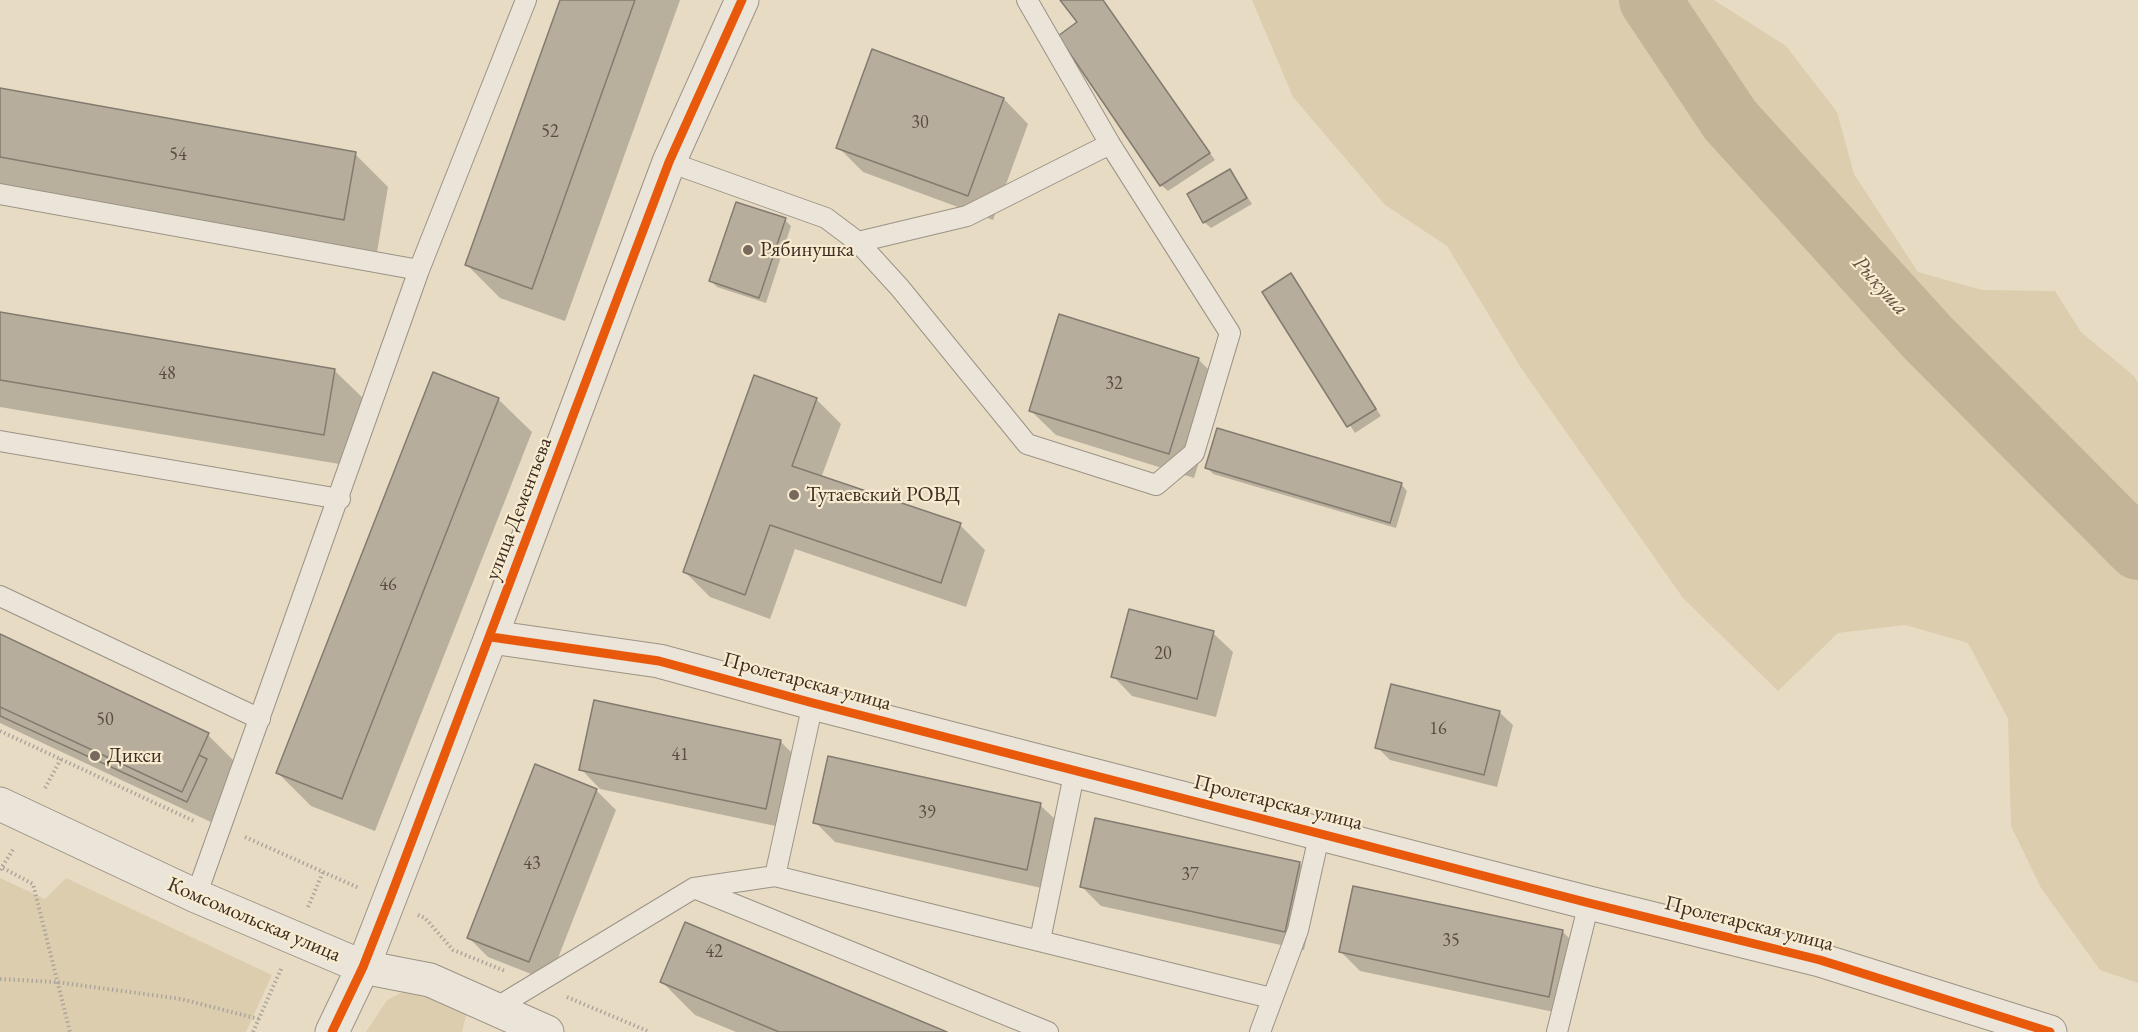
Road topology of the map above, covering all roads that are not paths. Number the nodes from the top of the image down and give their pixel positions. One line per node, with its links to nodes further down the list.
1 (526, 0): 8 (lane)
2 (742, 0): 5 (street, улица Дементьева)
3 (1027, 0): 4 (lane)
4 (1110, 144): 7 (lane); 7 (lane)
5 (669, 162): 7 (lane); 12 (street, улица Дементьева)
6 (0, 194): 8 (lane)
7 (858, 242)
8 (419, 270): 10 (lane)
9 (0, 441): 10 (lane)
10 (340, 499): 14 (lane)
11 (0, 596): 14 (lane)
12 (491, 637): 13 (street, Пролетарская улица); 23 (street, улица Дементьева)
13 (813, 703): 15 (street, Пролетарская улица); 18 (lane)
14 (260, 719): 20 (lane)
15 (1075, 770): 17 (street, Пролетарская улица); 22 (lane)
16 (0, 804): 20 (street, Комсомольская улица)
17 (1320, 832): 21 (street, Пролетарская улица); 24 (lane)
18 (775, 876): 19 (lane); 22 (lane)
19 (694, 888): 25 (lane); 29 (lane)
20 (196, 896): 23 (street, Комсомольская улица)
21 (1589, 903): 26 (street, Пролетарская улица); 31 (lane)
22 (1040, 940): 24 (lane)
23 (363, 967): 25 (street, Комсомольская улица); 27 (street, улица Дементьева)
24 (1272, 998): 30 (lane)
25 (494, 1009): 28 (street, Комсомольская улица)
26 (2040, 1030)
27 (332, 1032)
28 (547, 1032)
29 (1048, 1032)
30 (1260, 1032)
31 (1557, 1032)

